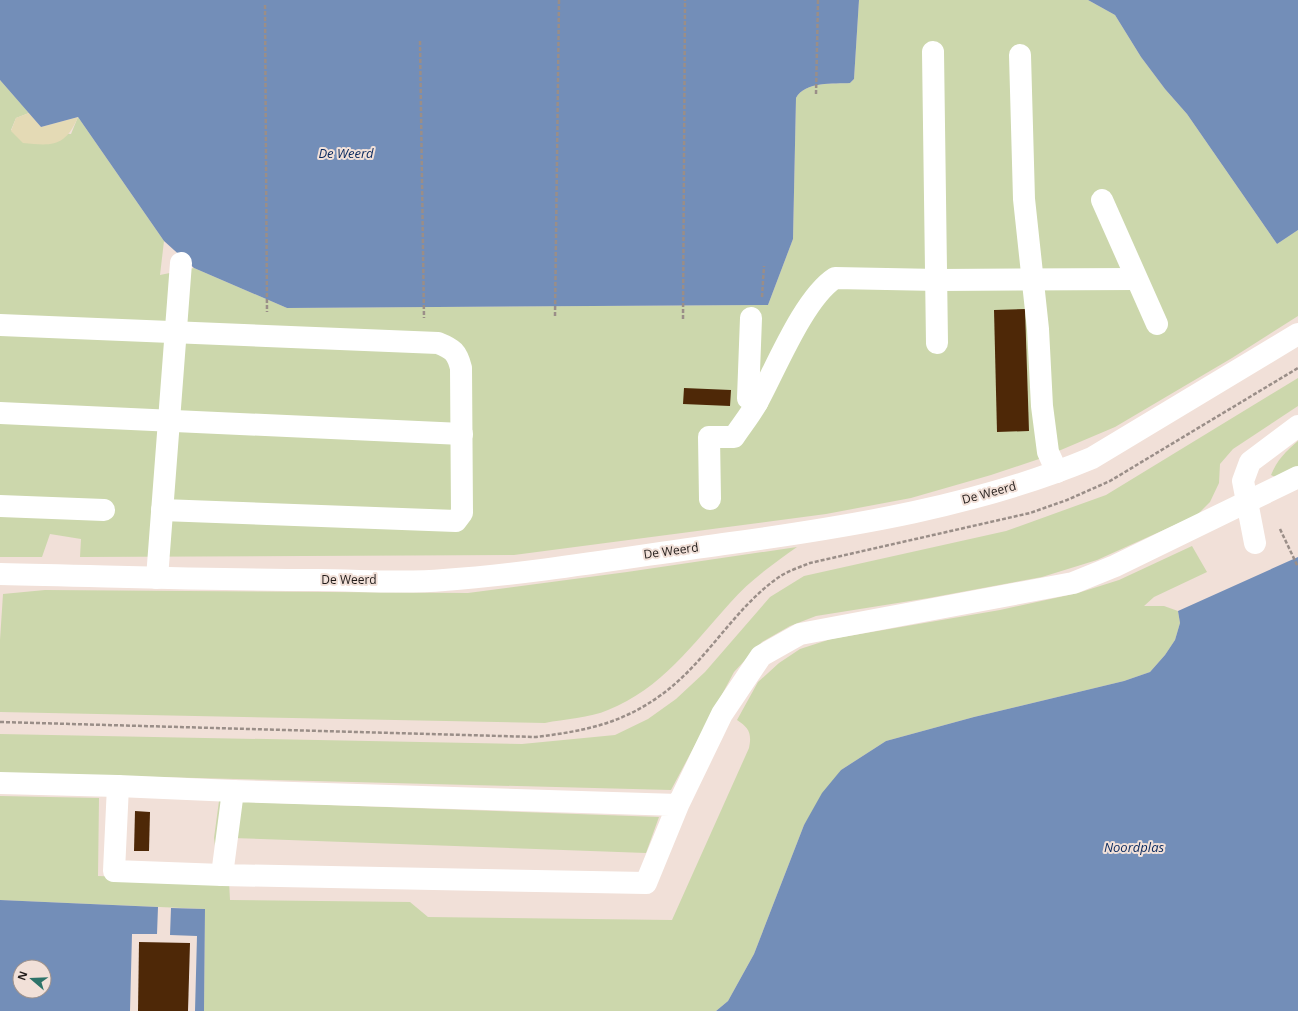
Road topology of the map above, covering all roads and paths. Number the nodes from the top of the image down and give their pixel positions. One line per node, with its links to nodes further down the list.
1 (559, 0): 17 (path)
2 (685, 0): 18 (path)
3 (818, 0): 8 (path)
4 (264, 5): 16 (path)
5 (420, 41): 19 (path)
6 (934, 52): 14 (street)
7 (1020, 55): 12 (street)
8 (816, 94)
9 (1102, 200): 13 (street)
10 (181, 263): 22 (street)
11 (764, 266): 15 (path)
12 (1032, 279): 13 (street); 14 (street); 31 (street)
13 (1136, 279): 20 (street)
14 (936, 280): 24 (street); 26 (street)
15 (756, 311): 26 (street)
16 (267, 316)
17 (555, 316)
18 (683, 319)
19 (424, 323)
20 (1157, 324)
21 (0, 325): 22 (street)
22 (176, 332): 28 (street); 30 (street)
23 (1298, 334): 31 (street, De Weerd)
24 (937, 343)
25 (1298, 368): 43 (path)
26 (757, 403): 33 (street)
27 (0, 413): 28 (street)
28 (169, 422): 30 (street); 37 (street)
29 (1298, 426): 34 (street)
30 (462, 434): 37 (street)
31 (1057, 472): 42 (street, De Weerd)
32 (1298, 477): 34 (street)
33 (710, 499)
34 (1247, 501): 39 (street); 47 (street)
35 (0, 506): 36 (street)
36 (104, 510)
37 (162, 510): 42 (street)
38 (1280, 529): 40 (path)
39 (1255, 543)
40 (1298, 567)
41 (0, 574): 42 (street, De Weerd)
42 (157, 578)
43 (0, 722)
44 (0, 783): 45 (street)
45 (118, 786): 46 (street); 48 (street)
46 (233, 791): 47 (street); 48 (street)
47 (678, 805): 48 (street)
48 (222, 875)

